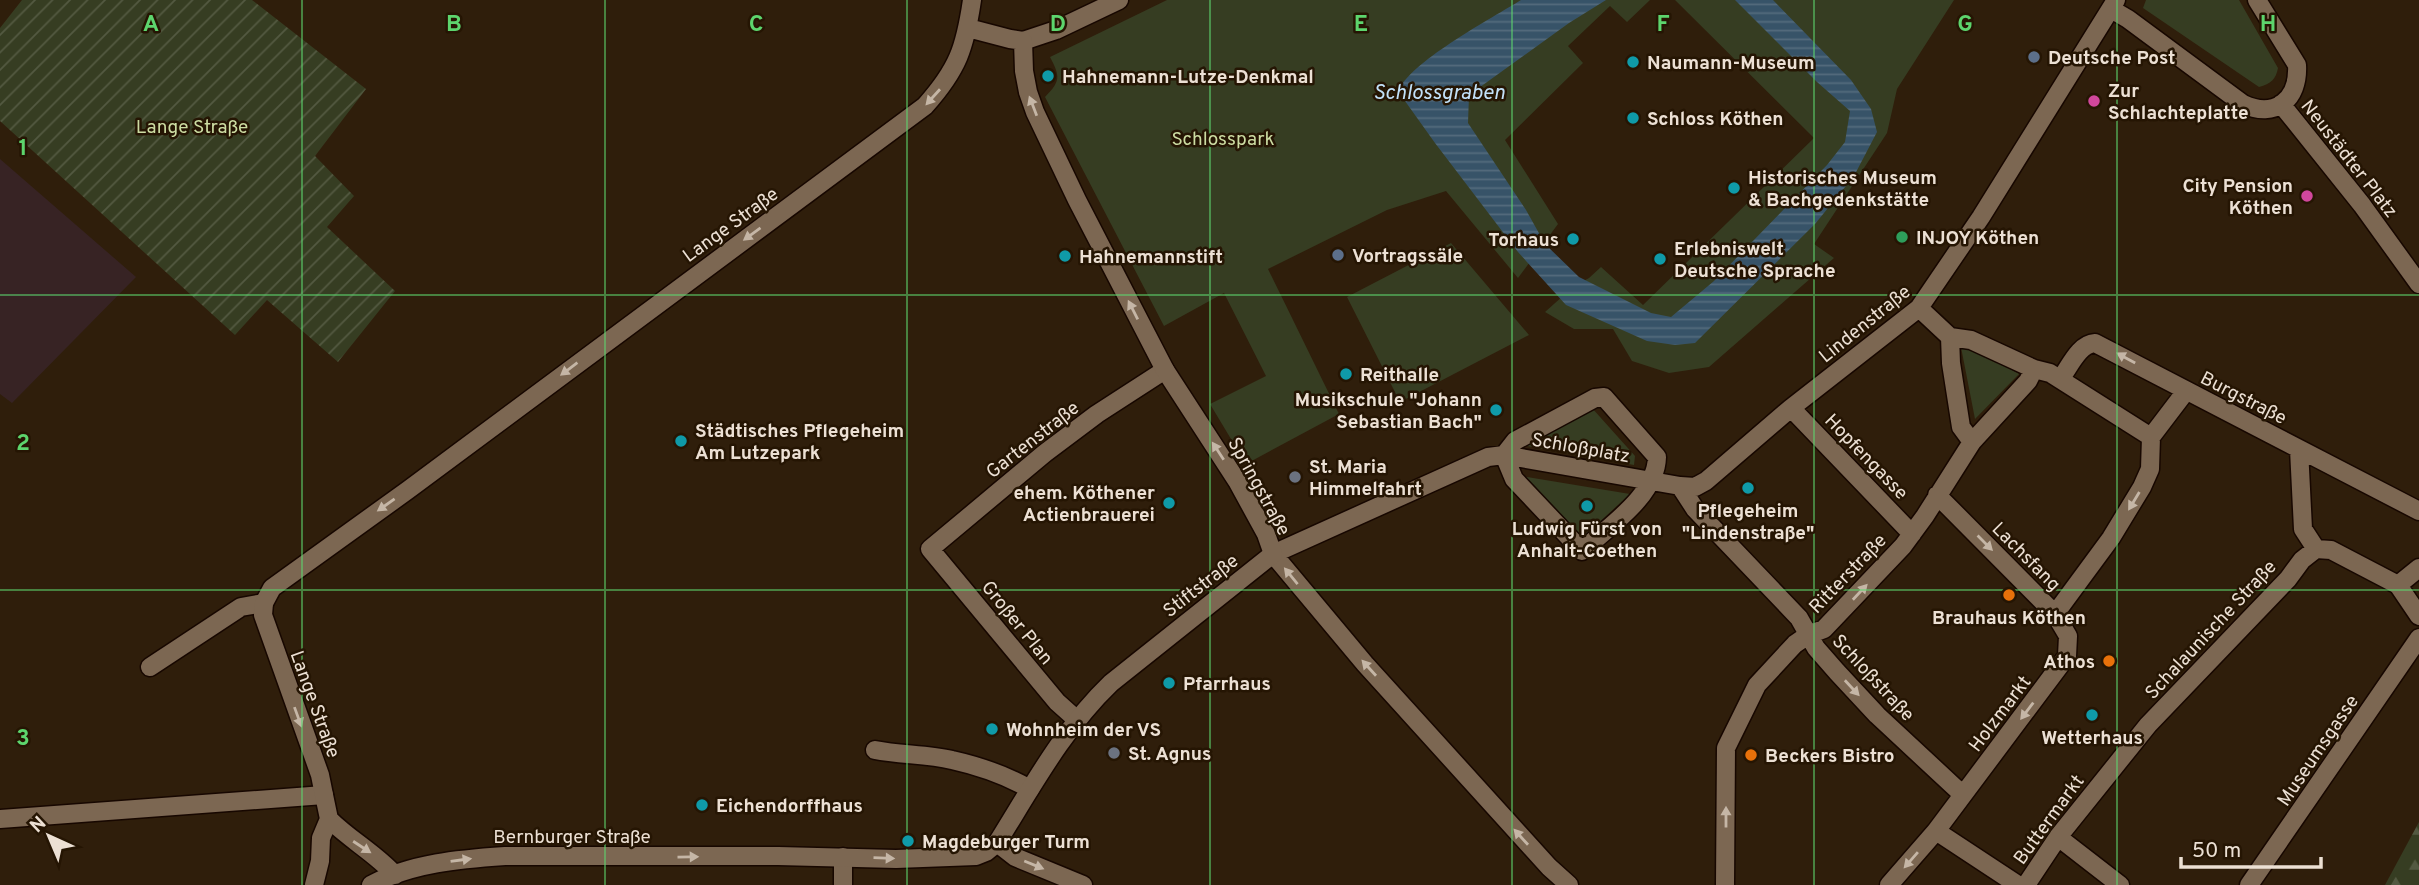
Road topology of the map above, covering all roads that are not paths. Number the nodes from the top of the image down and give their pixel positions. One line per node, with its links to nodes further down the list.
1 (972, 0): 5 (street, Lange Straße)
2 (1119, 0): 6 (street)
3 (2257, 0): 7 (street, Neustädter Platz)
4 (2114, 4): 7 (street, Neustädter Platz); 9 (street, Lindenstraße)
5 (967, 33): 6 (street); 30 (street, Lange Straße, one-way to 30)
6 (1023, 41): 12 (street, Springstraße, one-way to 6)
7 (2281, 104): 8 (street, Neustädter Platz)
8 (2419, 284)
9 (1919, 308): 10 (street); 15 (street, Lindenstraße)
10 (1950, 337): 11 (street); 17 (street)
11 (2034, 369): 13 (street); 17 (street, Ritterstraße)
12 (1166, 370): 25 (street, Gartenstraße); 27 (street, Springstraße, one-way to 12)
13 (2061, 378): 14 (street, Burgstraße, one-way to 13); 16 (street)
14 (2186, 391): 16 (street); 18 (street, Burgstraße)
15 (1791, 408): 21 (street, Lindenstraße); 24 (street, Hopfengasse)
16 (2151, 437): 31 (street, one-way to 31)
17 (1972, 442): 22 (street, Ritterstraße)
18 (2299, 449): 23 (street, Burgstraße); 26 (street)
19 (1504, 456): 20 (street, Schloßplatz); 20 (street, Schloßplatz); 20 (street, Schloßplatz); 27 (street, Stiftstraße)
20 (1651, 481): 21 (street, Schloßplatz)
21 (1680, 486): 33 (street, Schloßstraße)
22 (1937, 495): 24 (street, Ritterstraße); 31 (street, Lachsfang, one-way to 31)
23 (2419, 510)
24 (1912, 534): 33 (street, Ritterstraße, one-way to 24)
25 (930, 549): 37 (street, Großer Plan)
26 (2316, 553): 29 (street); 39 (street, Schalaunische Straße)
27 (1273, 554): 37 (street, Stiftstraße); 54 (street, Springstraße, one-way to 27)
28 (2419, 568): 29 (street)
29 (2398, 585): 32 (street)
30 (264, 603): 36 (street); 41 (street, Lange Straße, one-way to 41)
31 (2055, 614): 35 (street, Lachsfang)
32 (2419, 616)
33 (1808, 635): 42 (street, Schloßstraße, one-way to 42); 55 (street, Ritterstraße, one-way to 33)
34 (2419, 638): 60 (street, Museumsgasse)
35 (2067, 656): 42 (street, Holzmarkt, one-way to 42)
36 (150, 667)
37 (1076, 719): 40 (street, Stiftstraße)
38 (875, 750): 40 (street)
39 (2104, 778): 46 (street, Buttermarkt)
40 (1030, 789): 47 (street, Stiftstraße)
41 (324, 795): 43 (street, Lange Straße); 44 (street)
42 (1964, 795): 45 (street, Holzmarkt)
43 (329, 819): 49 (street, one-way to 49); 50 (street, Lange Straße)
44 (0, 820)
45 (1936, 831): 56 (street, Holzmarkt, one-way to 56); 57 (street)
46 (2058, 837): 58 (street, Buttermarkt); 59 (street)
47 (997, 842): 48 (street, Bernburger Straße, one-way to 47); 53 (street, one-way to 53)
48 (843, 857): 49 (street, Bernburger Straße, one-way to 48); 52 (street)
49 (395, 875): 51 (street, Bernburger Straße)
50 (314, 885)
51 (371, 885)
52 (843, 885)
53 (1083, 885)
54 (1569, 885)
55 (1725, 885)
56 (1889, 885)
57 (2018, 885)
58 (2026, 885)
59 (2120, 885)
60 (2249, 885)

